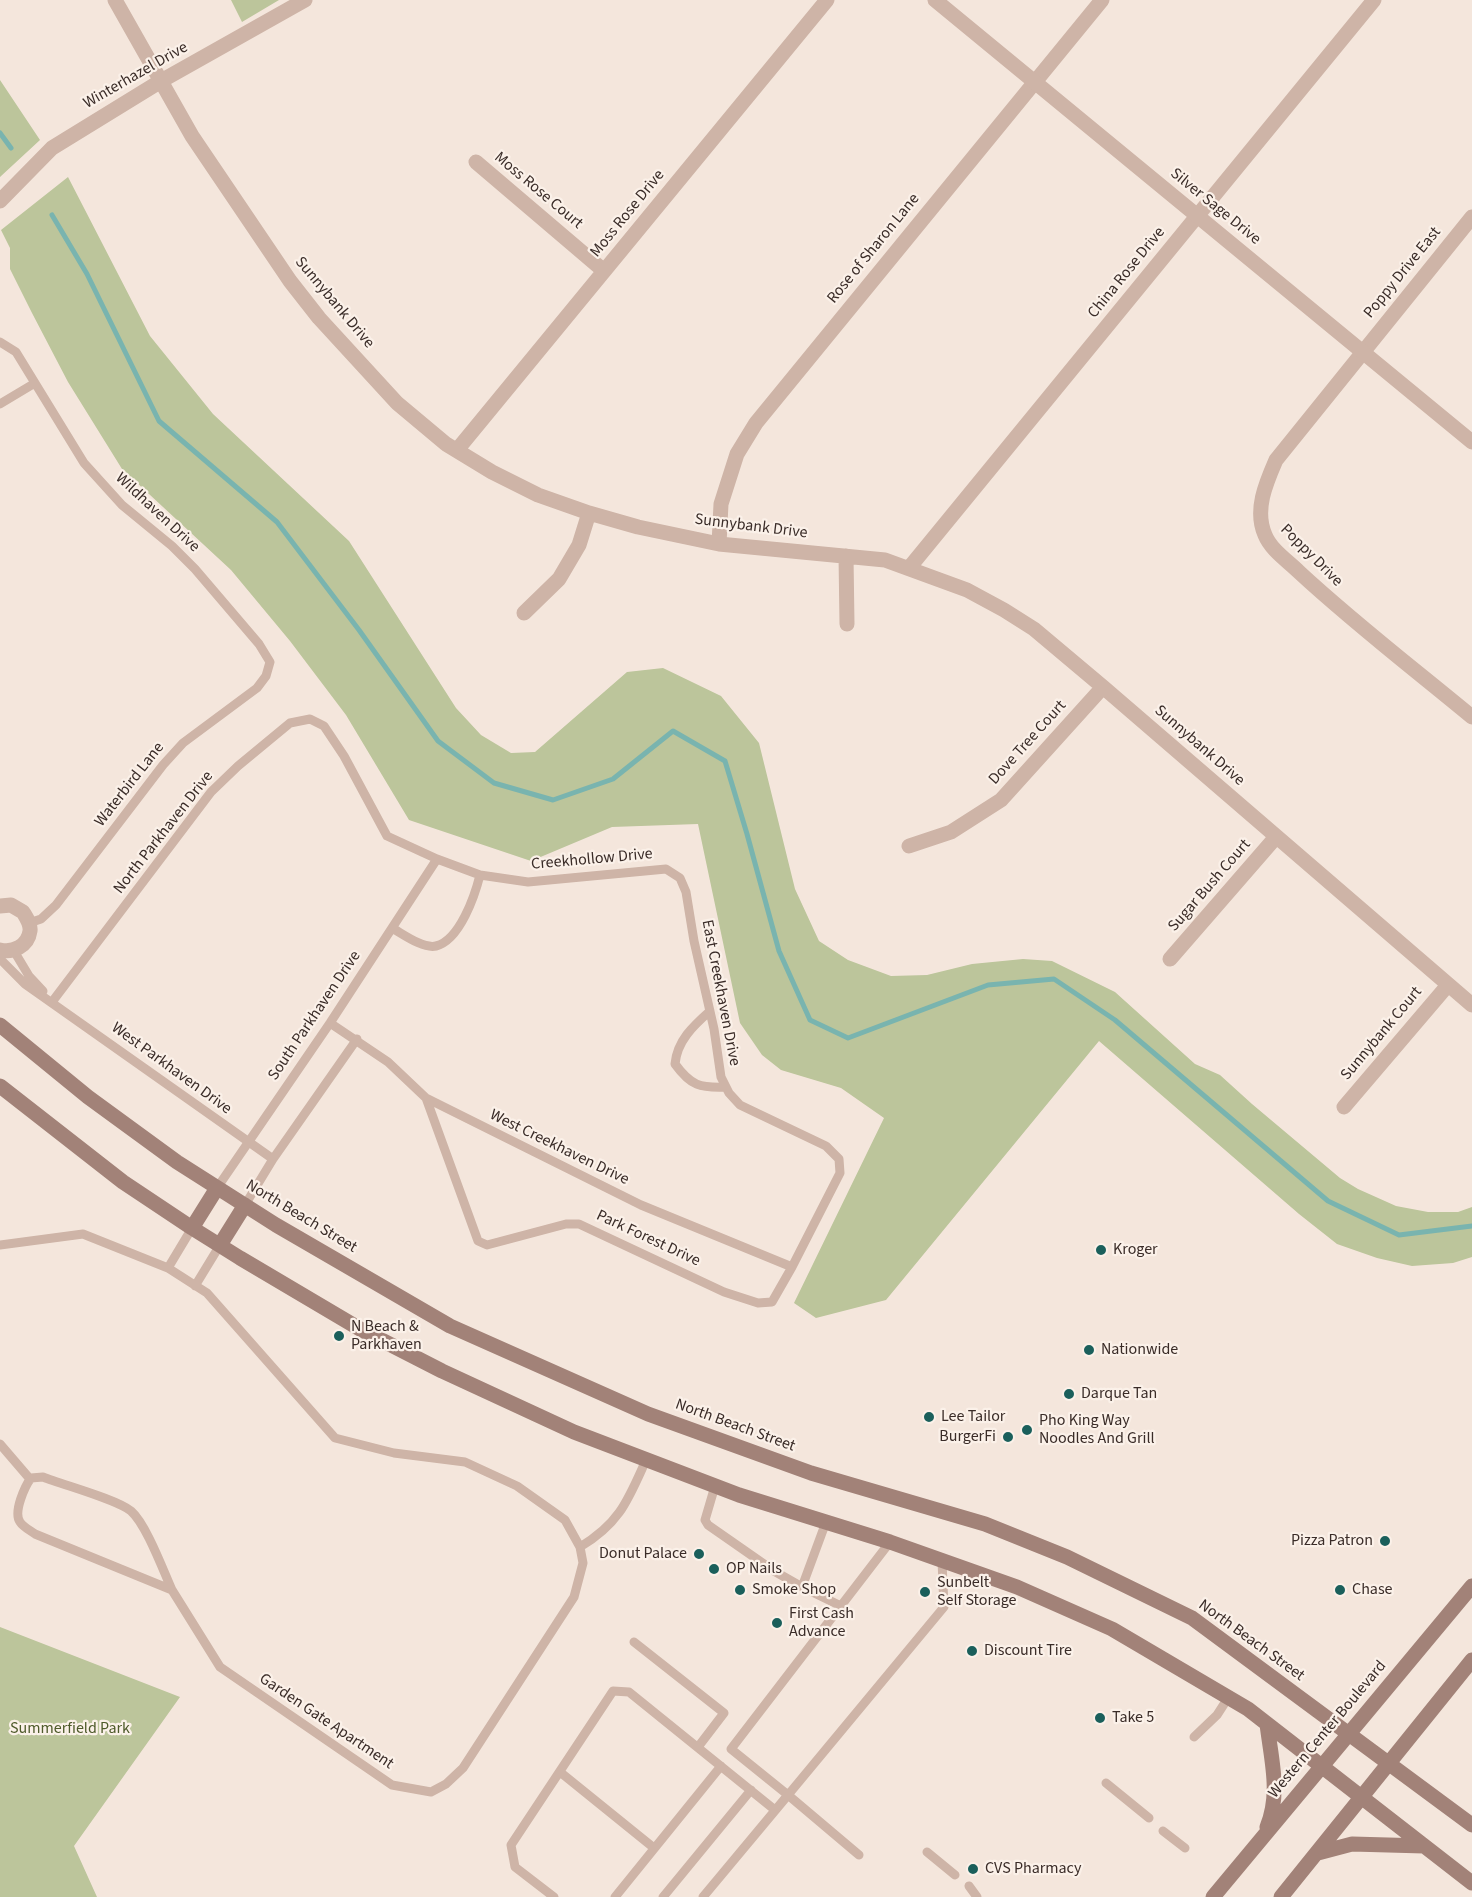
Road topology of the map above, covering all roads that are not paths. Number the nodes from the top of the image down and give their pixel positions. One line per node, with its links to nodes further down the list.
1 (115, 0): 7 (street, Sunnybank Drive)
2 (305, 0): 7 (street, Winterhazel Drive)
3 (827, 0): 13 (street, Moss Rose Drive)
4 (935, 0): 8 (street, Silver Sage Drive)
5 (1102, 0): 8 (street, Rose of Sharon Lane)
6 (1374, 0): 11 (street, China Rose Drive)
7 (161, 81): 10 (street, Winterhazel Drive); 19 (street, Sunnybank Drive)
8 (1035, 82): 11 (street, Silver Sage Drive); 21 (street, Rose of Sharon Lane)
9 (476, 162): 13 (street, Moss Rose Court)
10 (0, 201)
11 (1197, 216): 15 (street, Silver Sage Drive); 23 (street, China Rose Drive)
12 (1472, 217): 15 (street, Poppy Drive East)
13 (604, 271): 19 (street, Moss Rose Drive)
14 (0, 342): 16 (lane, Wildhaven Drive)
15 (1362, 352): 18 (street, Silver Sage Drive); 28 (street, Poppy Drive)
16 (35, 383): 17 (lane); 26 (lane, Wildhaven Drive)
17 (0, 404)
18 (1472, 442)
19 (457, 450): 20 (street, Sunnybank Drive)
20 (589, 513): 21 (street, Sunnybank Drive); 24 (street)
21 (719, 544): 22 (street, Sunnybank Drive)
22 (846, 556): 23 (street, Sunnybank Drive); 25 (street)
23 (909, 568): 27 (street, Sunnybank Drive)
24 (524, 613)
25 (847, 624)
26 (266, 676): 36 (lane, Waterbird Lane)
27 (1103, 687): 30 (street, Sunnybank Drive); 31 (street, Dove Tree Court)
28 (1472, 717)
29 (324, 726): 32 (lane, Creekhollow Drive); 42 (lane, North Parkhaven Drive)
30 (1276, 837): 40 (street, Sugar Bush Court); 41 (street, Sunnybank Drive)
31 (909, 846)
32 (437, 859): 33 (lane, Creekhollow Drive); 37 (lane, South Parkhaven Drive)
33 (480, 875): 34 (lane, Creekhollow Drive); 37 (lane)
34 (680, 878): 44 (lane, East Creekhaven Drive)
35 (0, 906): 36 (street)
36 (29, 923): 38 (street)
37 (392, 928): 45 (lane, South Parkhaven Drive)
38 (7, 950): 42 (lane, West Parkhaven Drive)
39 (0, 959): 42 (lane, West Parkhaven Drive)
40 (1170, 959)
41 (1448, 985): 43 (street, Sunnybank Drive); 51 (street, Sunnybank Court)
42 (52, 1002): 52 (lane, West Parkhaven Drive)
43 (1472, 1005)
44 (710, 1011): 49 (lane, East Creekhaven Drive); 49 (lane)
45 (330, 1023): 47 (lane, West Creekhaven Drive); 52 (lane, South Parkhaven Drive)
46 (0, 1025): 54 (main road, North Beach Street)
47 (357, 1039): 50 (lane, West Creekhaven Drive); 53 (lane)
48 (0, 1086): 56 (main road)
49 (726, 1087): 59 (lane, East Creekhaven Drive)
50 (426, 1098): 59 (lane, West Creekhaven Drive); 59 (lane, Park Forest Drive)
51 (1344, 1107)
52 (248, 1142): 53 (lane, West Parkhaven Drive); 54 (lane, South Parkhaven Drive)
53 (273, 1160): 55 (lane)
54 (217, 1188): 55 (main road, North Beach Street); 56 (main road)
55 (245, 1205): 58 (main road); 78 (main road, North Beach Street)
56 (192, 1228): 58 (main road); 60 (lane)
57 (1, 1243): 60 (lane)
58 (220, 1245): 61 (lane); 63 (main road)
59 (792, 1267)
60 (168, 1268): 61 (lane)
61 (195, 1286): 68 (lane)
62 (0, 1444): 64 (lane)
63 (646, 1460): 65 (main road); 68 (lane)
64 (30, 1479): 72 (lane, Garden Gate Apartment); 72 (lane)
65 (716, 1486): 66 (main road); 71 (lane)
66 (826, 1522): 67 (main road); 71 (lane)
67 (890, 1542): 69 (main road); 73 (lane)
68 (580, 1547): 72 (lane, Garden Gate Apartment)
69 (942, 1561): 76 (main road); 87 (lane)
70 (1472, 1586): 78 (main road, Western Center Boulevard)
71 (802, 1587): 73 (lane)
72 (172, 1590)
73 (841, 1606): 87 (lane)
74 (634, 1642): 80 (lane)
75 (1472, 1660): 82 (main road)
76 (1228, 1698): 77 (main road); 79 (lane)
77 (1267, 1724): 81 (main road); 93 (main road)
78 (1347, 1733): 81 (main road, Western Center Boulevard); 82 (main road, North Beach Street)
79 (1194, 1737)
80 (698, 1747): 83 (lane); 84 (lane)
81 (1322, 1765): 88 (main road); 93 (main road, Western Center Boulevard)
82 (1389, 1765): 88 (main road); 91 (main road, North Beach Street)
83 (721, 1766): 86 (lane); 95 (lane)
84 (560, 1772): 95 (lane); 103 (lane)
85 (1106, 1784): 90 (lane)
86 (751, 1790): 89 (lane); 105 (lane)
87 (788, 1795): 89 (lane); 99 (lane)
88 (1363, 1798): 94 (main road); 98 (main road)
89 (775, 1810): 106 (lane)
90 (1149, 1818)
91 (1472, 1825)
92 (1163, 1831): 96 (lane)
93 (1263, 1838): 108 (main road, Western Center Boulevard)
94 (1425, 1846): 98 (main road); 101 (main road)
95 (654, 1848): 104 (lane)
96 (1185, 1848)
97 (927, 1852): 100 (lane)
98 (1318, 1853): 109 (main road)
99 (859, 1855)
100 (955, 1875)
101 (1472, 1883)
102 (969, 1886): 107 (lane)
103 (554, 1897)
104 (615, 1897)
105 (663, 1897)
106 (703, 1897)
107 (978, 1897)
108 (1213, 1897)
109 (1281, 1897)

